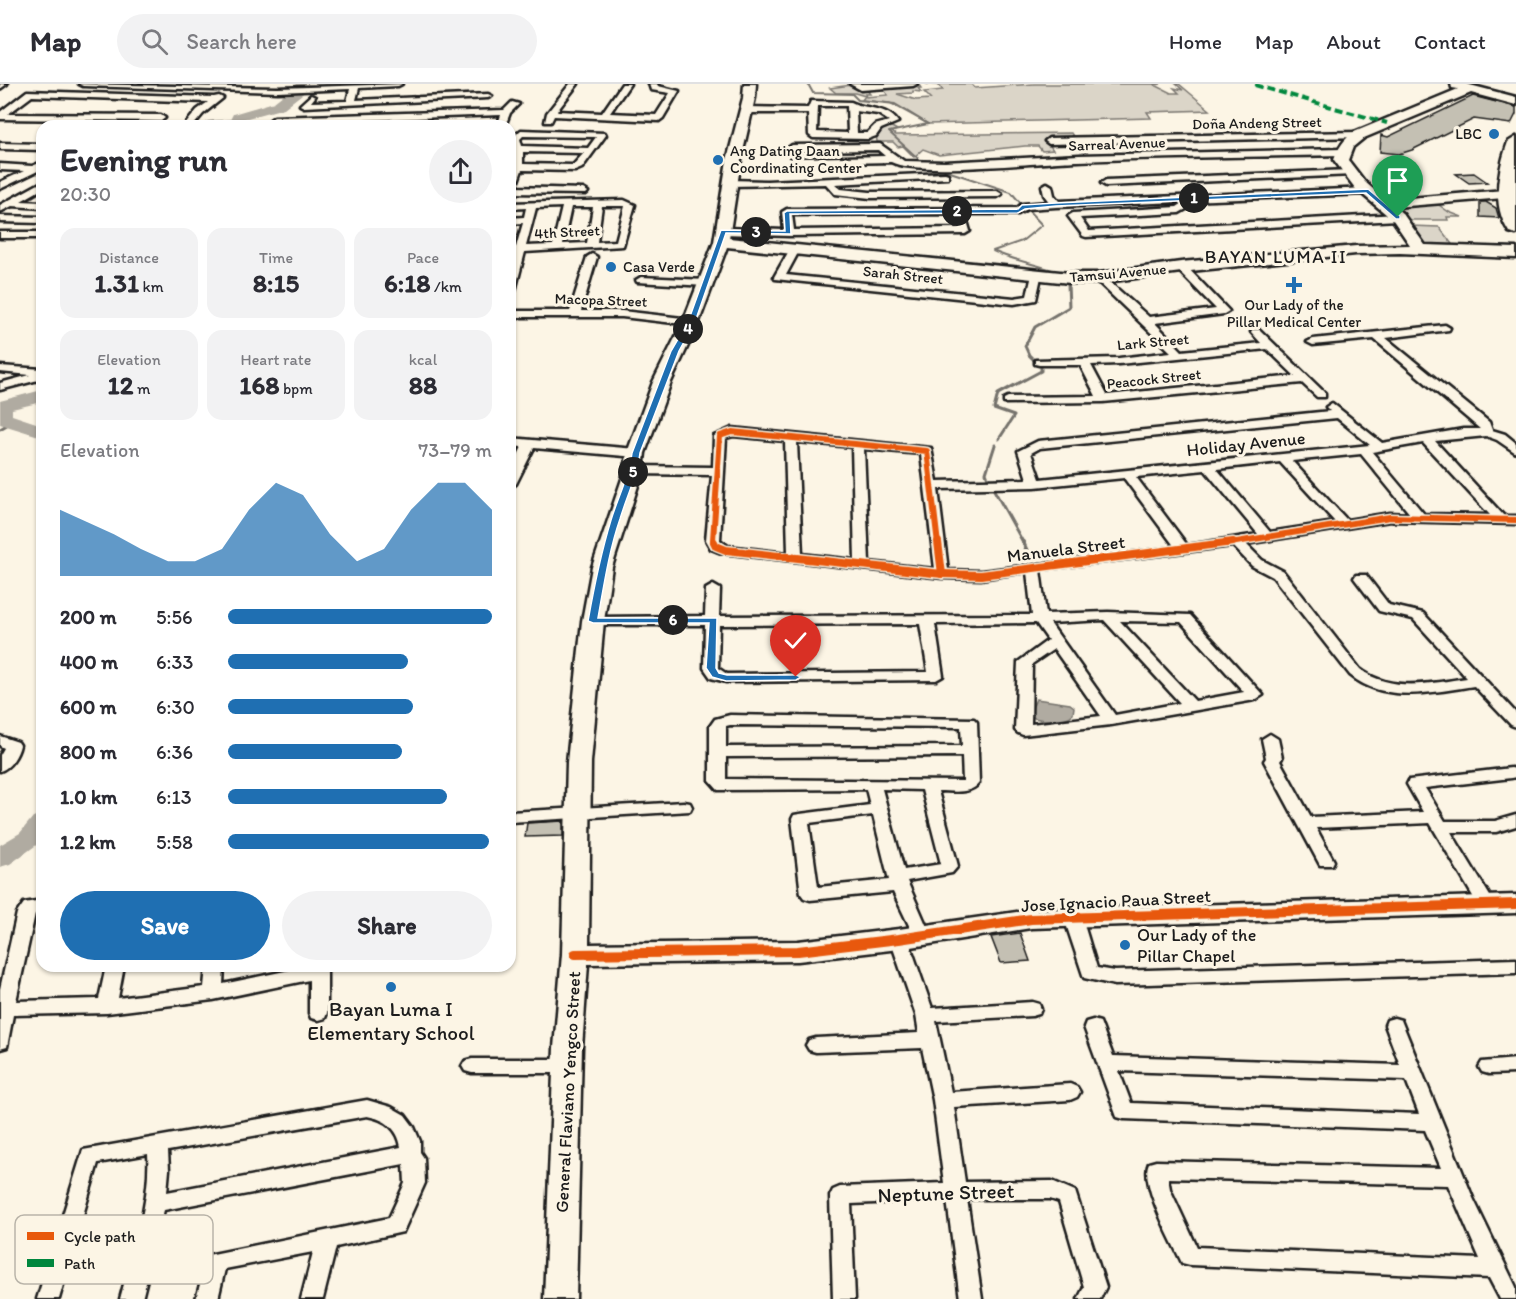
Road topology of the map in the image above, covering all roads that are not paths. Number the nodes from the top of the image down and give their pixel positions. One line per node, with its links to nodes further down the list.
1 (83, 84): 2 (street)
2 (103, 84): 11 (street)
3 (398, 84): 14 (street)
4 (489, 84): 24 (street)
5 (574, 84): 44 (street)
6 (626, 84): 47 (street)
7 (653, 84): 47 (street)
8 (750, 84): 38 (street, General Flaviano Yengco Street)
9 (913, 84): 17 (street)
10 (1452, 84): 18 (street)
11 (129, 85): 12 (street)
12 (156, 85): 13 (street)
13 (181, 85): 15 (street)
14 (361, 85): 20 (street); 31 (street)
15 (208, 86): 16 (street)
16 (233, 86): 19 (street); 28 (street)
17 (856, 86)
18 (1465, 86): 29 (street); 62 (street)
19 (266, 87): 20 (street)
20 (311, 92): 31 (street)
21 (58, 94): 22 (street); 45 (street); 46 (street)
22 (84, 95): 23 (street); 48 (street)
23 (108, 96): 25 (street); 30 (street)
24 (488, 96): 31 (street); 40 (street)
25 (134, 97): 26 (street); 32 (street)
26 (160, 98): 27 (street); 51 (street)
27 (185, 99): 28 (street); 34 (street)
28 (218, 100): 54 (street)
29 (1516, 100)
30 (100, 103)
31 (351, 103)
32 (126, 104)
33 (515, 104): 53 (street)
34 (177, 105)
35 (852, 108): 41 (street); 63 (street); 63 (street)
36 (92, 110): 49 (street)
37 (291, 110): 43 (street)
38 (747, 110): 41 (street); 86 (street, General Flaviano Yengco Street)
39 (118, 111): 50 (street)
40 (485, 111): 53 (street); 57 (street)
41 (812, 111): 63 (street)
42 (169, 112): 52 (street)
43 (308, 112): 55 (street); 56 (street)
44 (551, 113): 47 (street); 61 (street)
45 (0, 116): 46 (street)
46 (28, 116): 48 (street)
47 (604, 116)
48 (55, 117): 49 (street)
49 (83, 117): 50 (street)
50 (109, 118): 51 (street)
51 (136, 118): 52 (street)
52 (161, 118)
53 (504, 119): 58 (street)
54 (193, 120)
55 (274, 120)
56 (315, 120)
57 (370, 120)
58 (467, 120)
59 (10, 126): 60 (street)
60 (36, 127)
61 (543, 133): 64 (street); 71 (street)
62 (1364, 133): 66 (street, Doña Andeng Street); 72 (street)
63 (853, 136)
64 (516, 137)
65 (516, 140): 70 (street)
66 (1049, 141)
67 (1516, 142): 94 (highway)
68 (0, 146): 69 (street)
69 (36, 147)
70 (520, 149): 71 (street); 79 (street)
71 (589, 151): 79 (street)
72 (1343, 152): 75 (street, Sarreal Avenue); 80 (street)
73 (0, 156): 74 (street)
74 (36, 157)
75 (893, 159): 75 (street)
76 (36, 166): 78 (street)
77 (36, 166): 84 (street)
78 (0, 167)
79 (519, 167): 81 (street)
80 (1350, 173): 87 (street); 92 (street)
81 (516, 175)
82 (945, 176): 85 (street)
83 (0, 178): 84 (street)
84 (12, 178): 88 (street)
85 (828, 181): 86 (street); 95 (street)
86 (729, 183): 121 (street, General Flaviano Yengco Street)
87 (1106, 183)
88 (0, 186)
89 (1047, 186): 101 (street)
90 (36, 188): 98 (street)
91 (516, 190): 93 (street)
92 (1368, 191): 96 (street); 102 (street)
93 (583, 192)
94 (1511, 193): 102 (street); 115 (highway)
95 (997, 194)
96 (1183, 199): 101 (street); 109 (street)
97 (36, 201): 99 (street)
98 (5, 203): 99 (street); 107 (street)
99 (27, 204): 103 (street); 111 (street)
100 (598, 204): 104 (street, 4th Street); 126 (street); 126 (street, 4th Street)
101 (1060, 204): 108 (street); 109 (street)
102 (1383, 204): 110 (street)
103 (36, 205)
104 (567, 205): 106 (street, 4th Street); 123 (street)
105 (516, 206): 106 (street, 4th Street)
106 (532, 206): 113 (street)
107 (0, 209)
108 (958, 211): 116 (street); 116 (street)
109 (1073, 216): 110 (street)
110 (1398, 217): 124 (street)
111 (0, 219): 112 (street)
112 (36, 220)
113 (528, 220): 114 (street); 118 (street)
114 (516, 221)
115 (1516, 228)
116 (789, 233): 121 (street)
117 (36, 234): 119 (street)
118 (524, 234): 120 (street); 122 (street)
119 (0, 235)
120 (516, 235)
121 (722, 237): 127 (street, Tamsui Avenue); 133 (street, General Flaviano Yengco Street)
122 (516, 248)
123 (557, 248): 125 (street, 4th Street); 126 (street, 4th Street)
124 (1420, 249): 128 (street, Tamsui Avenue); 129 (street, Tamsui Avenue)
125 (516, 250)
126 (592, 251): 135 (street)
127 (794, 251): 130 (street, Tamsui Avenue); 130 (street, Sarah Street)
128 (1516, 253)
129 (1181, 267): 131 (street, Tamsui Avenue); 136 (street)
130 (1036, 277): 131 (street, Tamsui Avenue)
131 (1099, 278): 136 (street)
132 (641, 280): 133 (street)
133 (706, 283): 137 (street, General Flaviano Yengco Street)
134 (516, 314): 135 (street, Macopa Street)
135 (575, 314): 137 (street, Macopa Street)
136 (1147, 321): 143 (street)
137 (691, 322): 164 (street, General Flaviano Yengco Street)
138 (1445, 328): 140 (street)
139 (1256, 332): 142 (street)
140 (1376, 335): 141 (street); 154 (street)
141 (1313, 342)
142 (1269, 345): 143 (street, Lark Street); 149 (street)
143 (1180, 355): 144 (street, Lark Street)
144 (1084, 361): 145 (street, Lark Street); 151 (street)
145 (1039, 362)
146 (0, 369): 147 (street)
147 (36, 373)
148 (36, 376): 150 (street)
149 (1304, 379): 151 (street, Peacock Street); 153 (street)
150 (0, 387)
151 (1103, 399): 152 (street, Peacock Street)
152 (1008, 401)
153 (1339, 414): 161 (street); 169 (street)
154 (1487, 432): 156 (street, Holiday Avenue); 160 (street)
155 (791, 437): 159 (street); 166 (street); 178 (street)
156 (1427, 440): 161 (street, Holiday Avenue); 172 (street)
157 (516, 442): 158 (street)
158 (530, 443): 164 (street); 167 (street)
159 (858, 444): 170 (street); 179 (street)
160 (1514, 445)
161 (1380, 448): 162 (street, Holiday Avenue)
162 (1364, 450): 163 (street, Holiday Avenue); 171 (street)
163 (1283, 458): 165 (street, Holiday Avenue); 174 (street)
164 (635, 462): 166 (street); 188 (street, General Flaviano Yengco Street)
165 (1208, 466): 168 (street, Holiday Avenue); 175 (street)
166 (719, 471): 178 (street, Manuela Street)
167 (516, 472)
168 (1127, 473): 169 (street, Holiday Avenue); 177 (street)
169 (1035, 483): 170 (street, Holiday Avenue)
170 (933, 485): 181 (street)
171 (1420, 517): 172 (street, Manuela Street); 174 (street, Manuela Street)
172 (1501, 520): 173 (street, Manuela Street)
173 (1516, 520)
174 (1344, 524): 175 (street, Manuela Street)
175 (1267, 537): 176 (street, Manuela Street)
176 (1236, 542): 177 (street, Manuela Street); 190 (street)
177 (1184, 550): 180 (street, Manuela Street)
178 (795, 558): 179 (street, Manuela Street)
179 (862, 565): 181 (street, Manuela Street)
180 (1033, 567): 181 (street, Manuela Street); 185 (street)
181 (942, 574)
182 (1361, 578): 190 (street)
183 (713, 589): 186 (street)
184 (1108, 616): 185 (street); 191 (street); 191 (street)
185 (1040, 619): 187 (street); 189 (street)
186 (714, 620): 187 (street); 187 (street); 188 (street)
187 (927, 620)
188 (593, 621): 204 (street, General Flaviano Yengco Street)
189 (1055, 642): 192 (street); 192 (street)
190 (1478, 681): 193 (street)
191 (1190, 705): 192 (street)
192 (1111, 720)
193 (1516, 722)
194 (1270, 739): 208 (street)
195 (0, 741): 198 (street)
196 (969, 751): 197 (street); 197 (street); 201 (street)
197 (717, 752): 200 (street)
198 (0, 766)
199 (1511, 773): 207 (street)
200 (873, 784): 201 (street); 203 (street)
201 (929, 786): 210 (street)
202 (684, 807): 204 (street)
203 (878, 809): 210 (street); 210 (street)
204 (576, 812): 205 (street); 216 (street, General Flaviano Yengco Street)
205 (516, 817)
206 (1516, 820): 207 (street)
207 (1436, 822): 208 (street); 212 (street)
208 (1304, 823): 209 (street)
209 (1326, 861)
210 (898, 881): 215 (street)
211 (1516, 904): 212 (street, Jose Ignacio Paua Street)
212 (1486, 906): 214 (street, Jose Ignacio Paua Street)
213 (36, 907): 224 (street)
214 (1073, 918): 215 (street, Jose Ignacio Paua Street); 217 (street)
215 (910, 938): 216 (street, Jose Ignacio Paua Street); 227 (street)
216 (575, 954): 235 (street, General Flaviano Yengco Street)
217 (1516, 966)
218 (114, 972): 223 (street)
219 (215, 972): 222 (street)
220 (305, 972): 222 (street)
221 (318, 972): 226 (street)
222 (213, 993): 223 (street)
223 (107, 1006): 224 (street)
224 (5, 1008): 231 (street)
225 (1032, 1009): 227 (street)
226 (318, 1013)
227 (925, 1015): 230 (street)
228 (1394, 1025): 238 (street)
229 (1093, 1027): 233 (street)
230 (929, 1040): 232 (street); 240 (street)
231 (0, 1042)
232 (816, 1045)
233 (1108, 1063): 238 (street); 241 (street)
234 (472, 1066): 235 (street)
235 (568, 1066): 259 (street, General Flaviano Yengco Street)
236 (1516, 1066): 237 (street)
237 (1489, 1067)
238 (1413, 1073): 241 (street)
239 (1070, 1092): 240 (street)
240 (943, 1100): 245 (street)
241 (1433, 1122): 244 (street)
242 (157, 1144): 243 (street); 246 (street); 247 (street)
243 (405, 1156): 246 (street); 249 (street)
244 (1455, 1177): 250 (street); 250 (street)
245 (956, 1191): 260 (street, Neptune Street); 261 (street); 262 (street, Neptune Street)
246 (154, 1203): 248 (street)
247 (73, 1215)
248 (151, 1215)
249 (327, 1240): 251 (street); 258 (street)
250 (1495, 1269): 263 (street)
251 (213, 1274)
252 (52, 1284): 255 (street)
253 (135, 1284): 256 (street)
254 (211, 1284): 257 (street)
255 (48, 1299)
256 (131, 1299)
257 (207, 1299)
258 (312, 1299)
259 (560, 1299)
260 (844, 1299)
261 (971, 1299)
262 (1089, 1299)
263 (1511, 1299)

